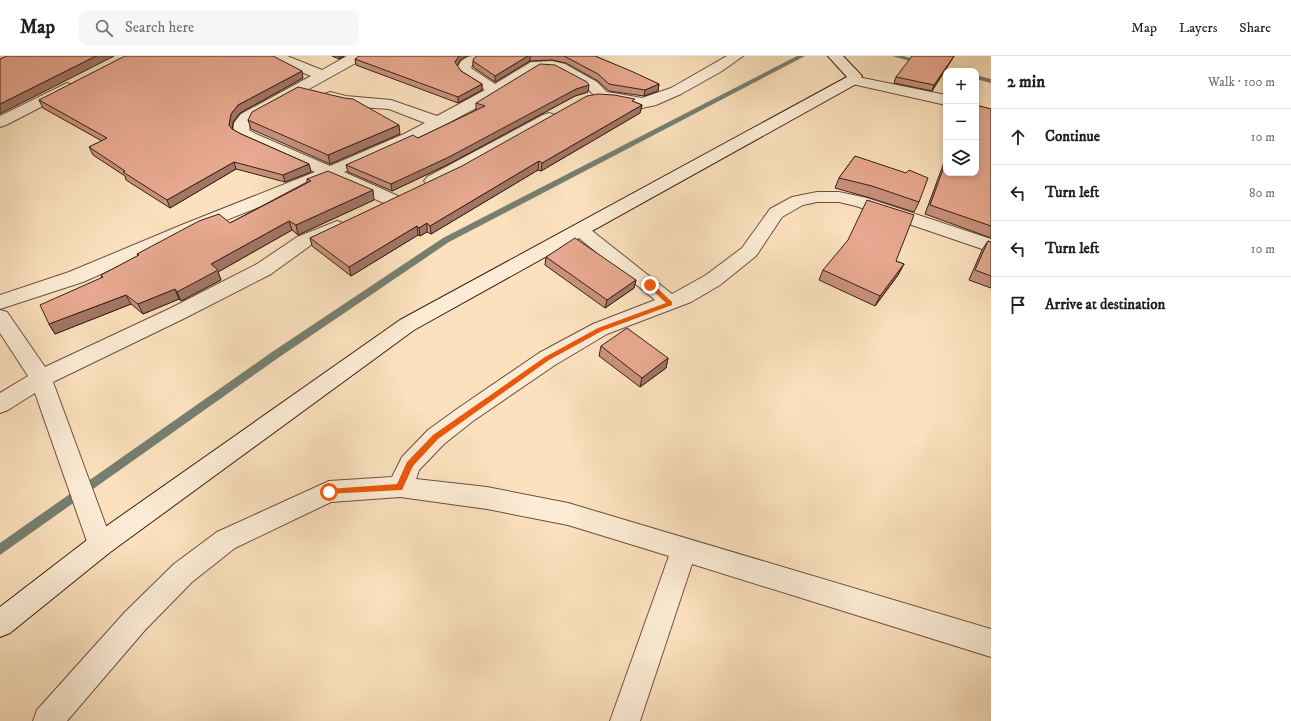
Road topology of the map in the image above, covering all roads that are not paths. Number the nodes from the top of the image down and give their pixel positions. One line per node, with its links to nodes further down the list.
1 (274, 56): 6 (street)
2 (358, 56): 6 (street)
3 (476, 56): 10 (street)
4 (736, 56): 11 (street)
5 (834, 56): 7 (street)
6 (324, 75): 9 (street)
7 (853, 80): 12 (street); 21 (street)
8 (80, 81): 15 (street)
9 (298, 89): 16 (street); 17 (street)
10 (495, 90): 11 (street); 16 (street)
11 (603, 96): 13 (street)
12 (943, 99)
13 (581, 100)
14 (562, 111): 18 (street)
15 (0, 122)
16 (438, 122): 17 (street)
17 (329, 173): 18 (street); 23 (street)
18 (405, 194): 19 (street)
19 (372, 210)
20 (352, 220): 26 (street)
21 (580, 230): 24 (street); 29 (street)
22 (991, 246): 24 (street)
23 (0, 302)
24 (670, 303): 28 (street)
25 (0, 317): 26 (street)
26 (41, 378): 27 (street); 29 (street)
27 (0, 404)
28 (400, 487): 30 (street); 33 (street)
29 (100, 545): 31 (street)
30 (684, 549): 32 (street); 34 (street)
31 (0, 624)
32 (991, 643)
33 (48, 721)
34 (625, 721)

